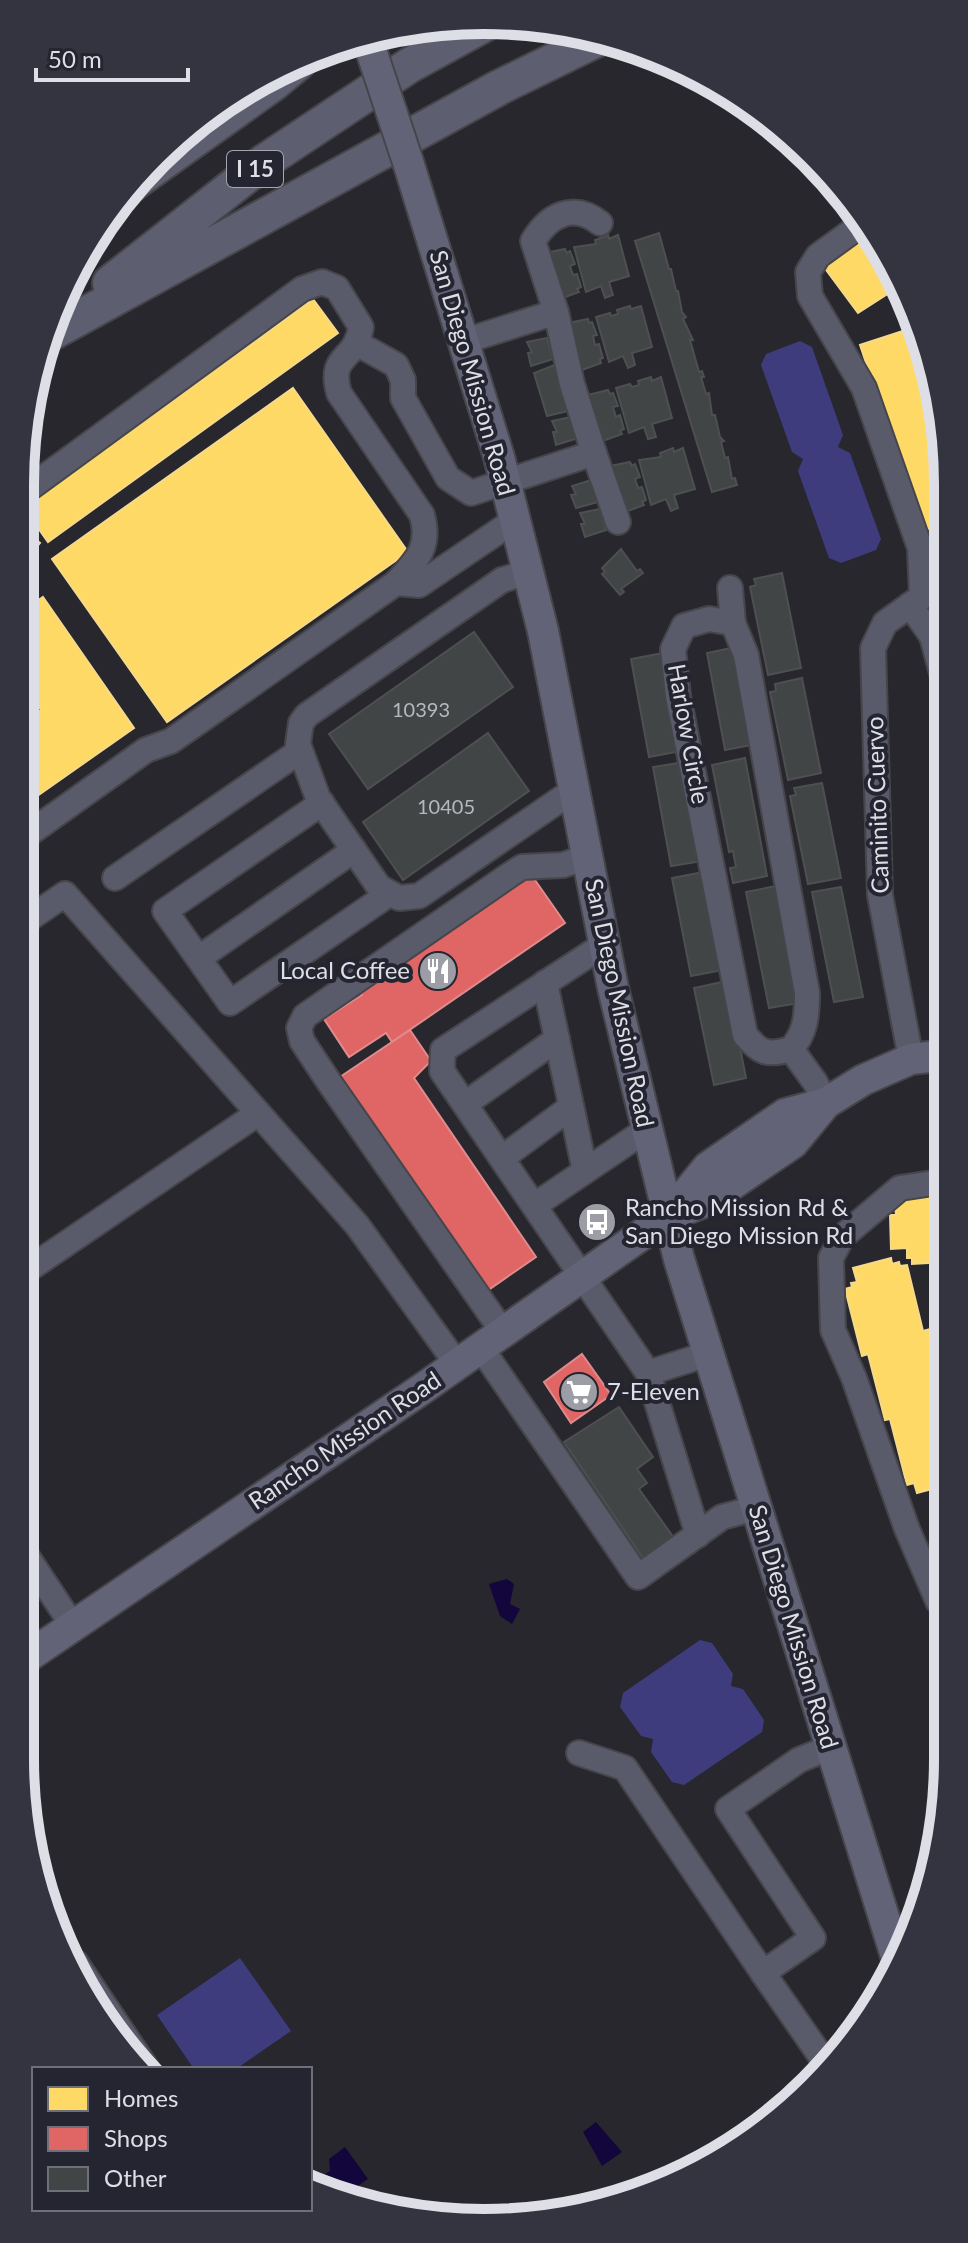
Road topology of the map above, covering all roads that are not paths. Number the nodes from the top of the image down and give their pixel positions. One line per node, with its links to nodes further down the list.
1 (465, 35): 9 (highway, I 15)
2 (584, 46): 10 (highway)
3 (370, 48): 11 (main road, San Diego Mission Road, bridge)
4 (255, 97): 5 (highway)
5 (195, 139)
6 (600, 223): 8 (street)
7 (855, 229): 22 (street)
8 (556, 312): 11 (street); 13 (street)
9 (65, 320)
10 (62, 327)
11 (465, 341): 14 (main road, San Diego Mission Road)
12 (358, 344): 14 (street); 15 (street); 19 (street)
13 (594, 453): 14 (street); 17 (street)
14 (505, 480): 16 (main road, San Diego Mission Road)
15 (34, 485)
16 (515, 520): 18 (main road, San Diego Mission Road); 19 (street)
17 (618, 522)
18 (528, 572): 25 (street); 26 (main road, San Diego Mission Road)
19 (396, 583): 28 (street)
20 (730, 588): 23 (street)
21 (934, 588): 22 (street, Caminito Cuervo)
22 (916, 601): 24 (street); 40 (street, Caminito Cuervo)
23 (733, 623): 38 (street); 38 (street, Harlow Circle)
24 (934, 643)
25 (300, 751): 27 (street); 31 (street)
26 (574, 790): 30 (main road, San Diego Mission Road); 32 (street)
27 (322, 803): 29 (street); 35 (street)
28 (34, 830)
29 (354, 850): 32 (street); 35 (street)
30 (587, 857): 34 (main road, San Diego Mission Road); 53 (street)
31 (115, 878)
32 (389, 894): 35 (street)
33 (34, 915): 44 (street)
34 (605, 944): 36 (street); 45 (main road, San Diego Mission Road)
35 (199, 958)
36 (545, 983): 37 (street); 42 (street)
37 (557, 1039): 42 (street); 43 (street)
38 (791, 1049): 41 (street)
39 (934, 1056): 40 (main road, Rancho Mission Road)
40 (911, 1059): 41 (main road, Rancho Mission Road)
41 (826, 1103): 50 (main road, Rancho Mission Road)
42 (465, 1104): 46 (street)
43 (571, 1107): 46 (street); 47 (street)
44 (257, 1114): 51 (street); 53 (street)
45 (646, 1130): 47 (street); 50 (main road, San Diego Mission Road)
46 (502, 1158): 49 (street)
47 (585, 1171): 49 (street)
48 (934, 1183): 59 (street)
49 (535, 1205): 52 (street)
50 (667, 1217): 52 (main road, Rancho Mission Road); 54 (main road, San Diego Mission Road)
51 (34, 1265)
52 (582, 1275): 53 (main road, Rancho Mission Road); 55 (street)
53 (480, 1348): 57 (street); 60 (main road, Rancho Mission Road)
54 (708, 1354): 55 (street); 56 (main road, San Diego Mission Road)
55 (648, 1373): 57 (street)
56 (756, 1508): 57 (street); 62 (main road, San Diego Mission Road)
57 (698, 1535)
58 (34, 1567): 60 (street)
59 (934, 1592)
60 (73, 1626): 61 (main road, Rancho Mission Road)
61 (34, 1652)
62 (831, 1747): 64 (main road, San Diego Mission Road); 65 (street)
63 (579, 1753): 65 (street)
64 (893, 1947)
65 (763, 1973): 66 (street)
66 (821, 2057)

